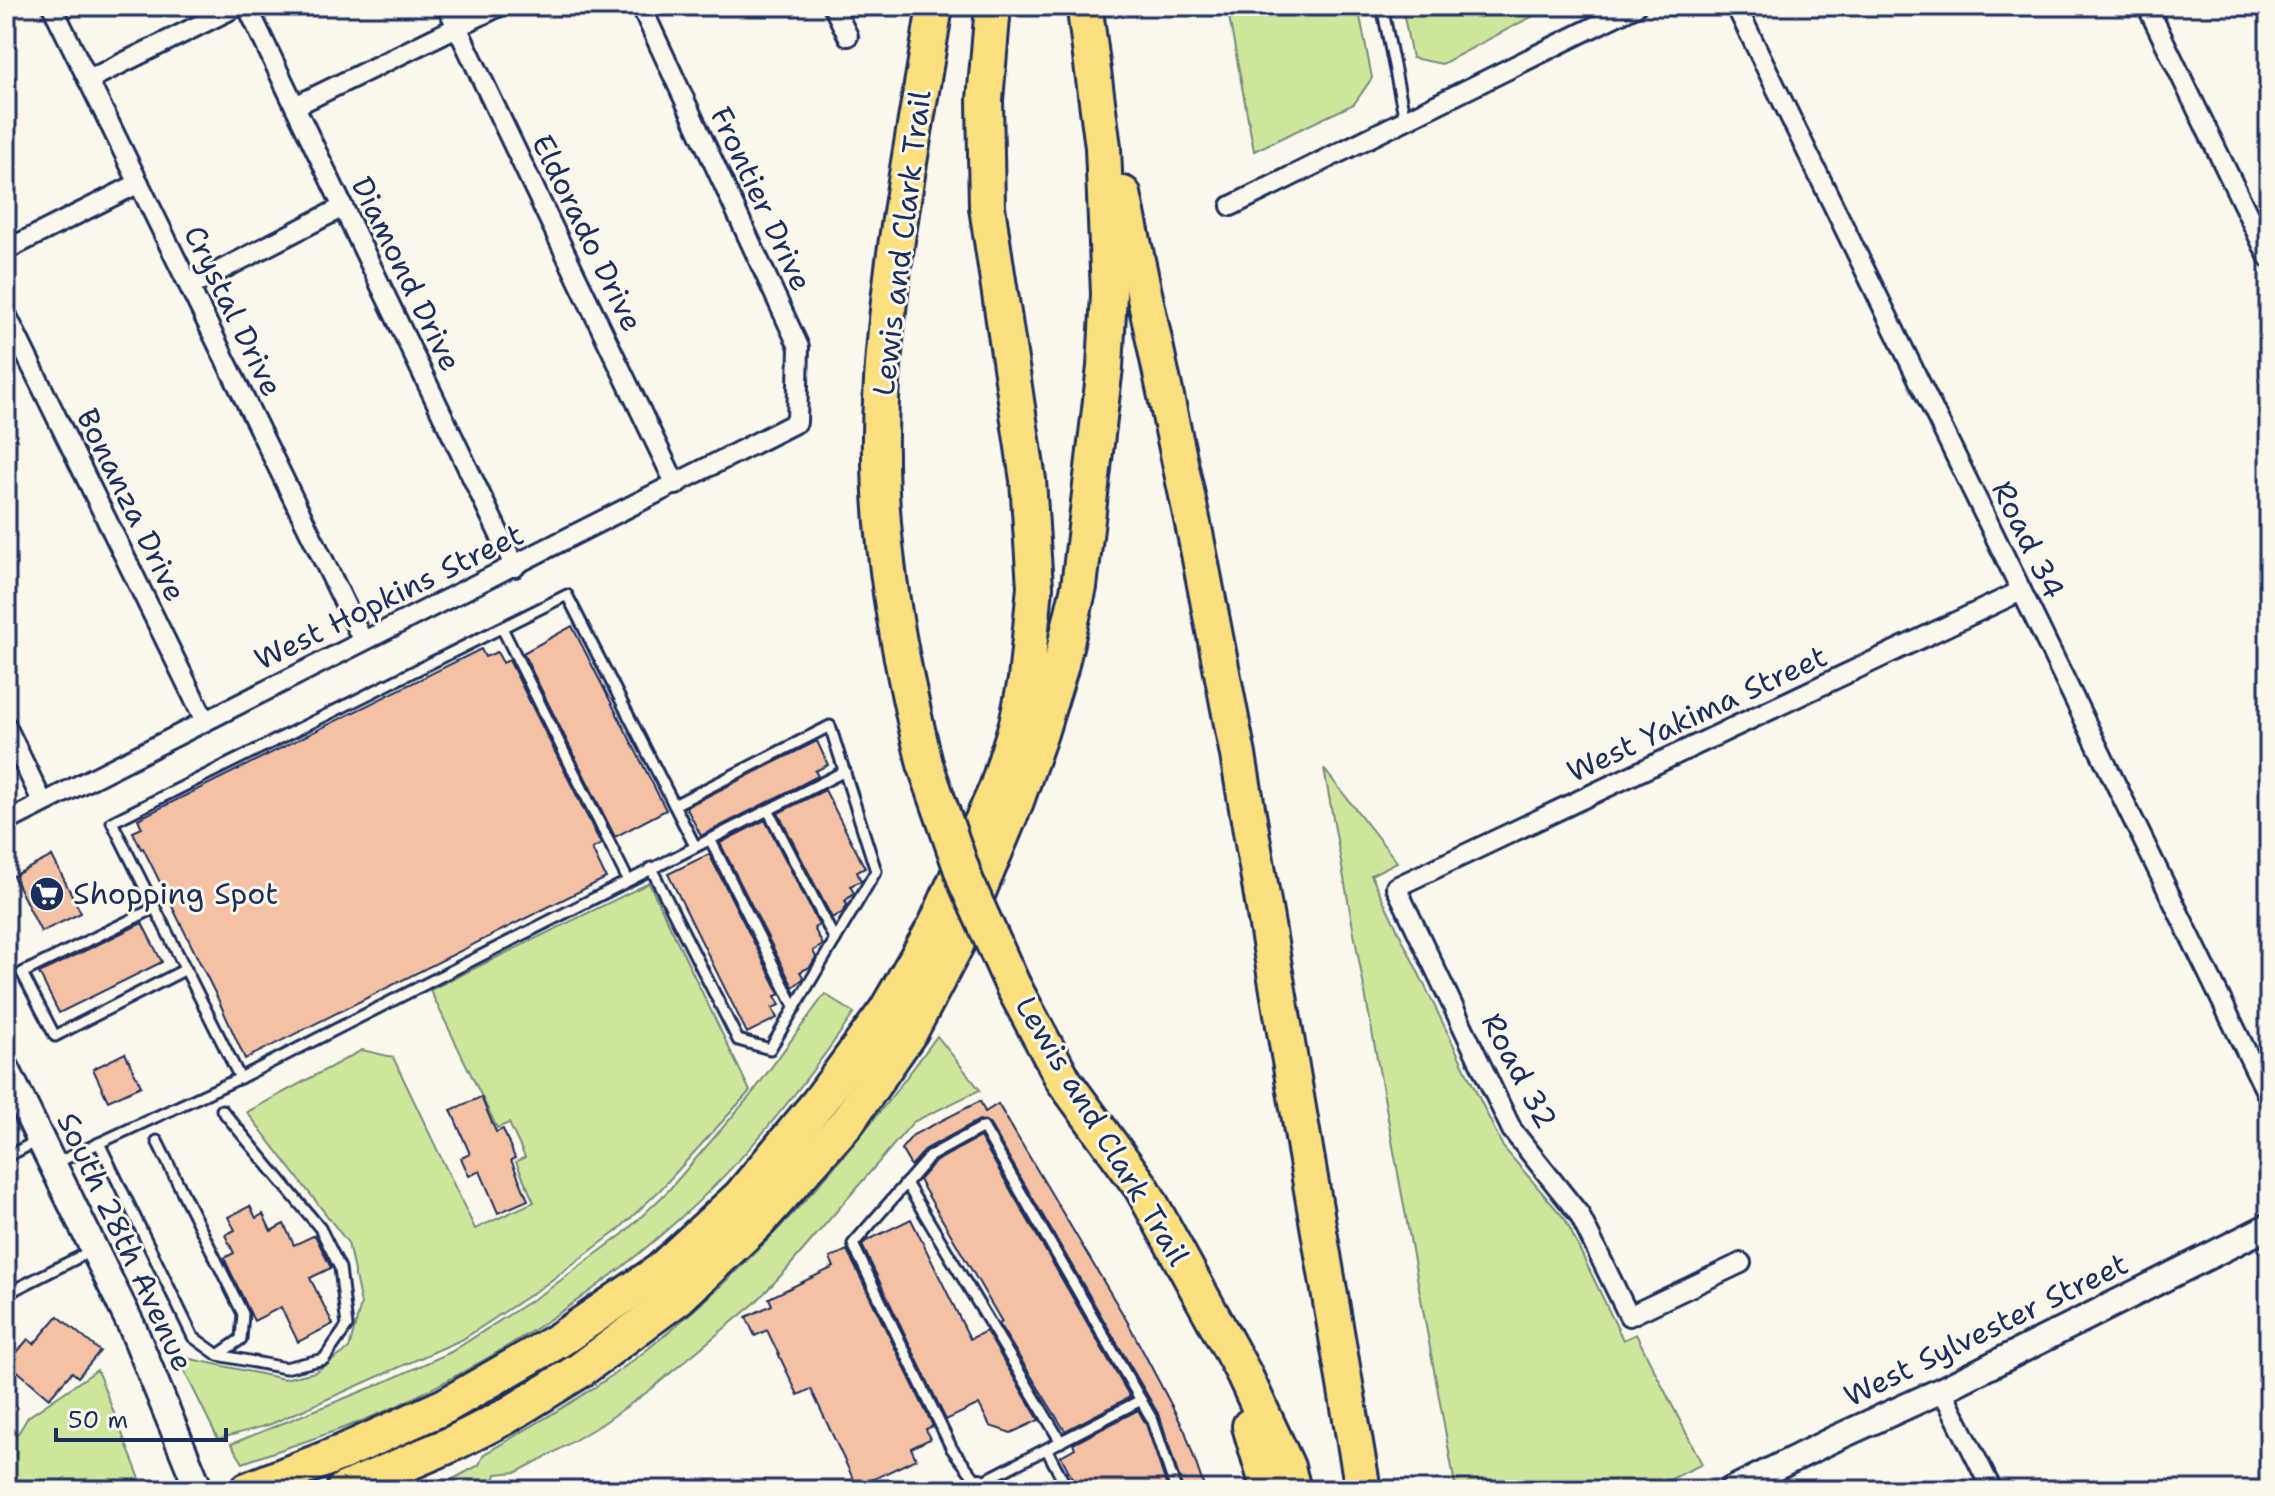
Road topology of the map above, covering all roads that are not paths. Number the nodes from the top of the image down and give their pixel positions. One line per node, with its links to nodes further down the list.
1 (52, 6): 17 (street, Crystal Drive)
2 (238, 6): 17 (street)
3 (247, 6): 18 (street, Diamond Drive)
4 (447, 6): 15 (street, Eldorado Drive)
5 (500, 6): 15 (street)
6 (641, 6): 27 (street, Frontier Drive)
7 (833, 6): 16 (street)
8 (935, 6): 64 (highway, Lewis and Clark Trail, bridge)
9 (993, 6): 71 (highway)
10 (1382, 6): 19 (lane)
11 (1636, 6): 19 (street)
12 (1736, 6): 30 (street, Road 34)
13 (2147, 6): 24 (street)
14 (1085, 12): 72 (highway); 77 (highway)
15 (457, 27): 18 (street); 28 (street, Eldorado Drive)
16 (848, 36)
17 (88, 80): 20 (street, Crystal Drive)
18 (295, 106): 22 (street, Diamond Drive)
19 (1405, 120): 21 (street)
20 (139, 183): 23 (street); 25 (street, Crystal Drive)
21 (1231, 206)
22 (343, 207): 25 (street); 29 (street, Diamond Drive)
23 (6, 250)
24 (2269, 258)
25 (190, 286): 32 (street, Crystal Drive)
26 (6, 314): 33 (street, Bonanza Drive)
27 (797, 422): 28 (street, West Hopkins Street)
28 (676, 485): 29 (street, West Hopkins Street)
29 (515, 567): 32 (street, West Hopkins Street)
30 (2021, 591): 44 (street, West Yakima Street); 51 (street, Road 34)
31 (502, 628): 37 (lane); 43 (lane); 45 (lane)
32 (363, 641): 33 (street, West Hopkins Street)
33 (205, 721): 36 (street, West Hopkins Street)
34 (6, 726): 36 (street)
35 (845, 771): 37 (lane); 38 (lane); 46 (lane)
36 (43, 803): 39 (street, West Hopkins Street)
37 (674, 805): 41 (lane)
38 (768, 810): 40 (lane); 46 (lane)
39 (6, 822)
40 (710, 839): 41 (lane); 48 (lane)
41 (695, 846): 42 (lane)
42 (651, 868): 43 (lane); 48 (lane)
43 (628, 880): 50 (lane)
44 (1396, 887): 61 (street, Road 32)
45 (155, 908): 47 (lane); 47 (lane)
46 (835, 940): 48 (lane)
47 (186, 969): 50 (lane)
48 (795, 1008)
49 (6, 1069): 53 (main road, South 28th Avenue)
50 (240, 1078): 55 (lane)
51 (2269, 1098)
52 (222, 1110): 63 (lane)
53 (40, 1139): 56 (lane); 57 (main road, South 28th Avenue)
54 (157, 1141): 63 (lane)
55 (99, 1143): 57 (lane); 63 (lane)
56 (6, 1157)
57 (53, 1165): 60 (main road, South 28th Avenue)
58 (906, 1183): 66 (lane); 67 (lane); 69 (lane)
59 (2269, 1226): 65 (street, West Sylvester Street)
60 (94, 1249): 62 (lane); 70 (main road, South 28th Avenue)
61 (1741, 1263)
62 (6, 1294)
63 (218, 1355)
64 (1244, 1374): 75 (highway); 76 (highway, Lewis and Clark Trail)
65 (1942, 1390): 78 (street, West Sylvester Street); 79 (street)
66 (1141, 1400): 67 (lane); 74 (lane)
67 (1061, 1442): 68 (lane)
68 (1047, 1450): 69 (lane); 73 (lane)
69 (976, 1488)
70 (199, 1490)
71 (247, 1490)
72 (344, 1490)
73 (1068, 1490)
74 (1176, 1490)
75 (1269, 1490)
76 (1293, 1490)
77 (1363, 1490)
78 (1731, 1490)
79 (1992, 1490)

